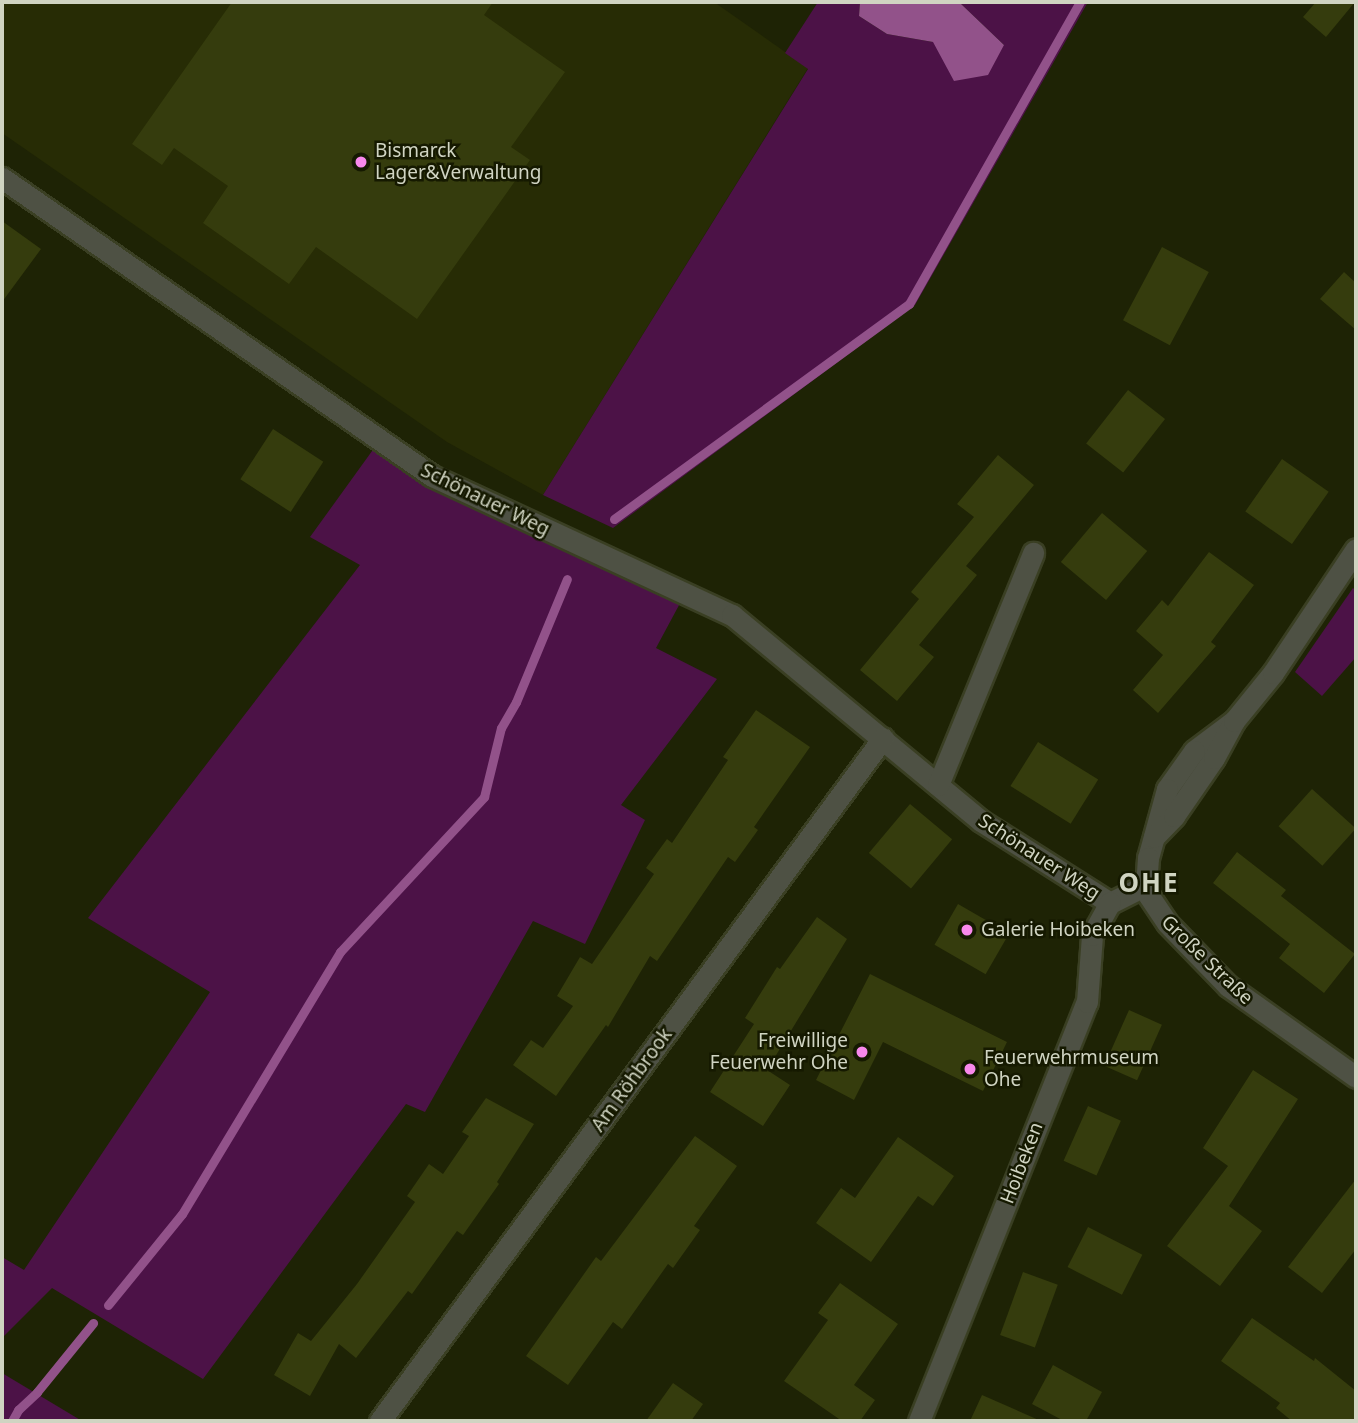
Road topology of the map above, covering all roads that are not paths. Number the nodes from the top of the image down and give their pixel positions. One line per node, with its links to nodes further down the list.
1 (2, 178): 4 (street, Schönauer Weg)
2 (1356, 549): 6 (street)
3 (1033, 553): 5 (street)
4 (883, 738): 5 (street, Schönauer Weg); 9 (street, Am Röhbrook)
5 (938, 785): 7 (street, Schönauer Weg)
6 (1146, 885): 7 (street, Schönauer Weg); 8 (street, Große Straße)
7 (1110, 903): 10 (street, Hoibeken)
8 (1356, 1077)
9 (380, 1421)
10 (919, 1421)

